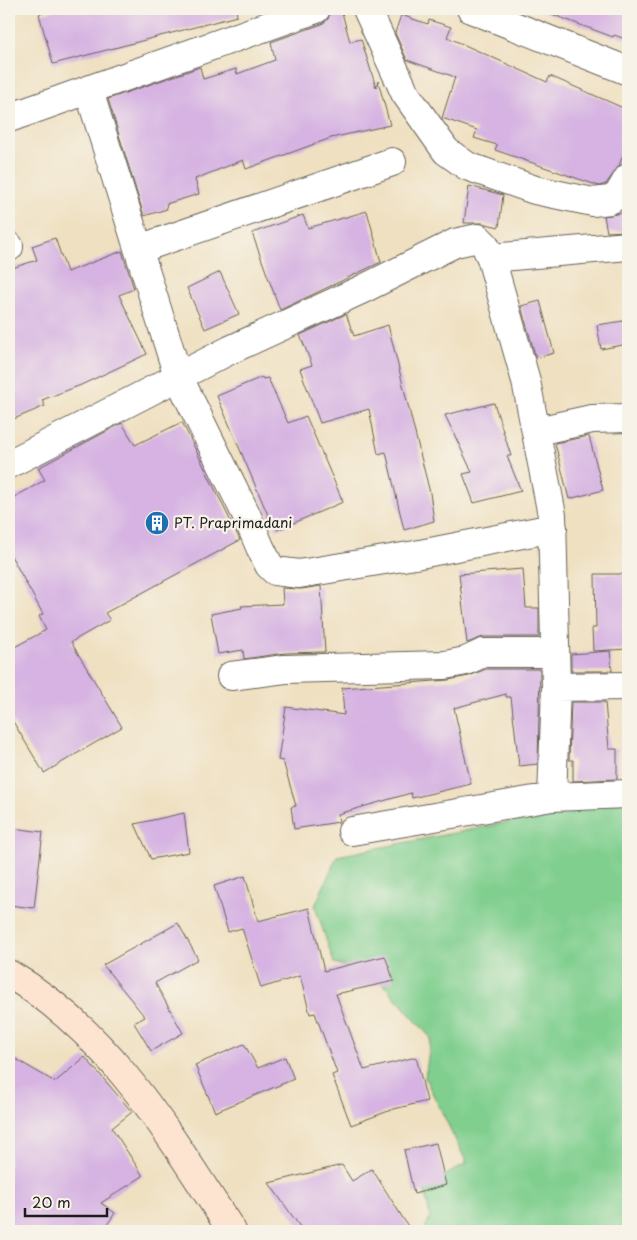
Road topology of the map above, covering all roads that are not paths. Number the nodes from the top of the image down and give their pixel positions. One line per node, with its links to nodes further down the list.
1 (316, 9): 5 (street)
2 (367, 9): 8 (street)
3 (471, 9): 4 (street)
4 (628, 71)
5 (89, 91): 6 (street); 10 (street)
6 (9, 118)
7 (392, 162): 10 (street)
8 (628, 178)
9 (628, 246): 11 (street)
10 (139, 249): 12 (street)
11 (491, 258): 12 (street); 14 (street)
12 (178, 376): 15 (street); 16 (street)
13 (628, 418): 14 (street)
14 (537, 431): 16 (street)
15 (9, 464)
16 (553, 528): 17 (street)
17 (555, 653): 18 (street); 20 (street)
18 (231, 676)
19 (628, 686): 20 (street)
20 (556, 687): 22 (street)
21 (628, 794): 22 (street)
22 (552, 797): 23 (street)
23 (352, 831)
24 (9, 974): 25 (main road)
25 (232, 1231)

